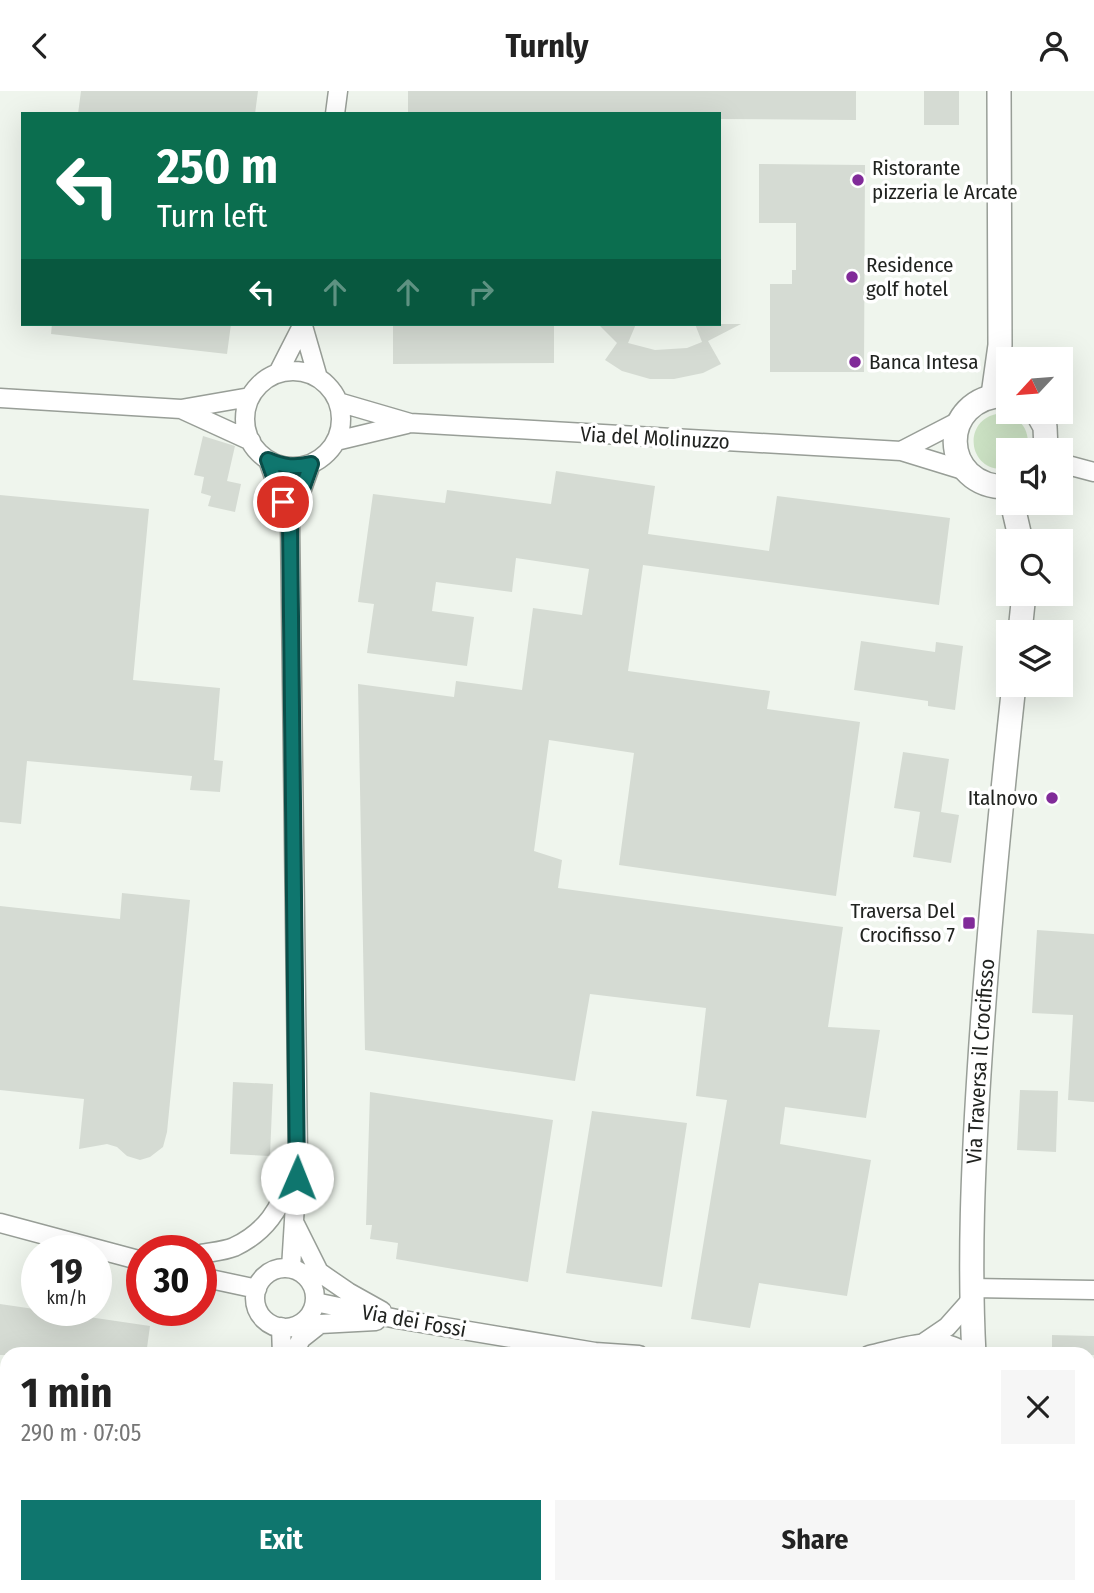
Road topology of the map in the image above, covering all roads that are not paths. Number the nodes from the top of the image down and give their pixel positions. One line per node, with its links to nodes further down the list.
1 (338, 91): 3 (street)
2 (999, 91): 6 (street)
3 (335, 112)
4 (302, 326): 7 (street)
5 (303, 326): 8 (street)
6 (1004, 347)
7 (278, 373): 8 (street); 10 (street)
8 (318, 378): 12 (street)
9 (996, 396): 14 (street)
10 (250, 397): 13 (street); 16 (street)
11 (0, 398): 13 (street)
12 (338, 402): 15 (street, Via del Molinuzzo); 17 (street)
13 (181, 409): 16 (street)
14 (959, 421): 18 (street, Via del Molinuzzo); 22 (street)
15 (410, 423): 17 (street, Via del Molinuzzo); 18 (street, Via del Molinuzzo)
16 (251, 441): 19 (street)
17 (336, 441): 20 (street)
18 (901, 450): 22 (street, Via del Molinuzzo)
19 (268, 460): 20 (street); 25 (street)
20 (311, 464): 25 (street)
21 (1073, 466): 23 (street)
22 (965, 471): 24 (street)
23 (1094, 472)
24 (996, 487)
25 (290, 523): 27 (street)
26 (1013, 697): 36 (street, Via Traversa il Crocifisso)
27 (298, 1157): 28 (street); 30 (street)
28 (294, 1222): 32 (street); 38 (street)
29 (0, 1223): 31 (street)
30 (217, 1251)
31 (126, 1257)
32 (290, 1268): 34 (street); 37 (street)
33 (217, 1280): 34 (street)
34 (257, 1289): 39 (street)
35 (1094, 1290): 36 (street)
36 (972, 1294): 40 (street); 46 (street, Via Traversa il Crocifisso)
37 (315, 1302): 38 (street, Via dei Fossi); 39 (street)
38 (397, 1319): 42 (street); 43 (street, Via dei Fossi)
39 (281, 1327): 41 (street)
40 (921, 1345): 44 (street); 45 (street)
41 (282, 1347)
42 (298, 1347)
43 (565, 1347)
44 (911, 1347)
45 (958, 1347)
46 (974, 1347)

